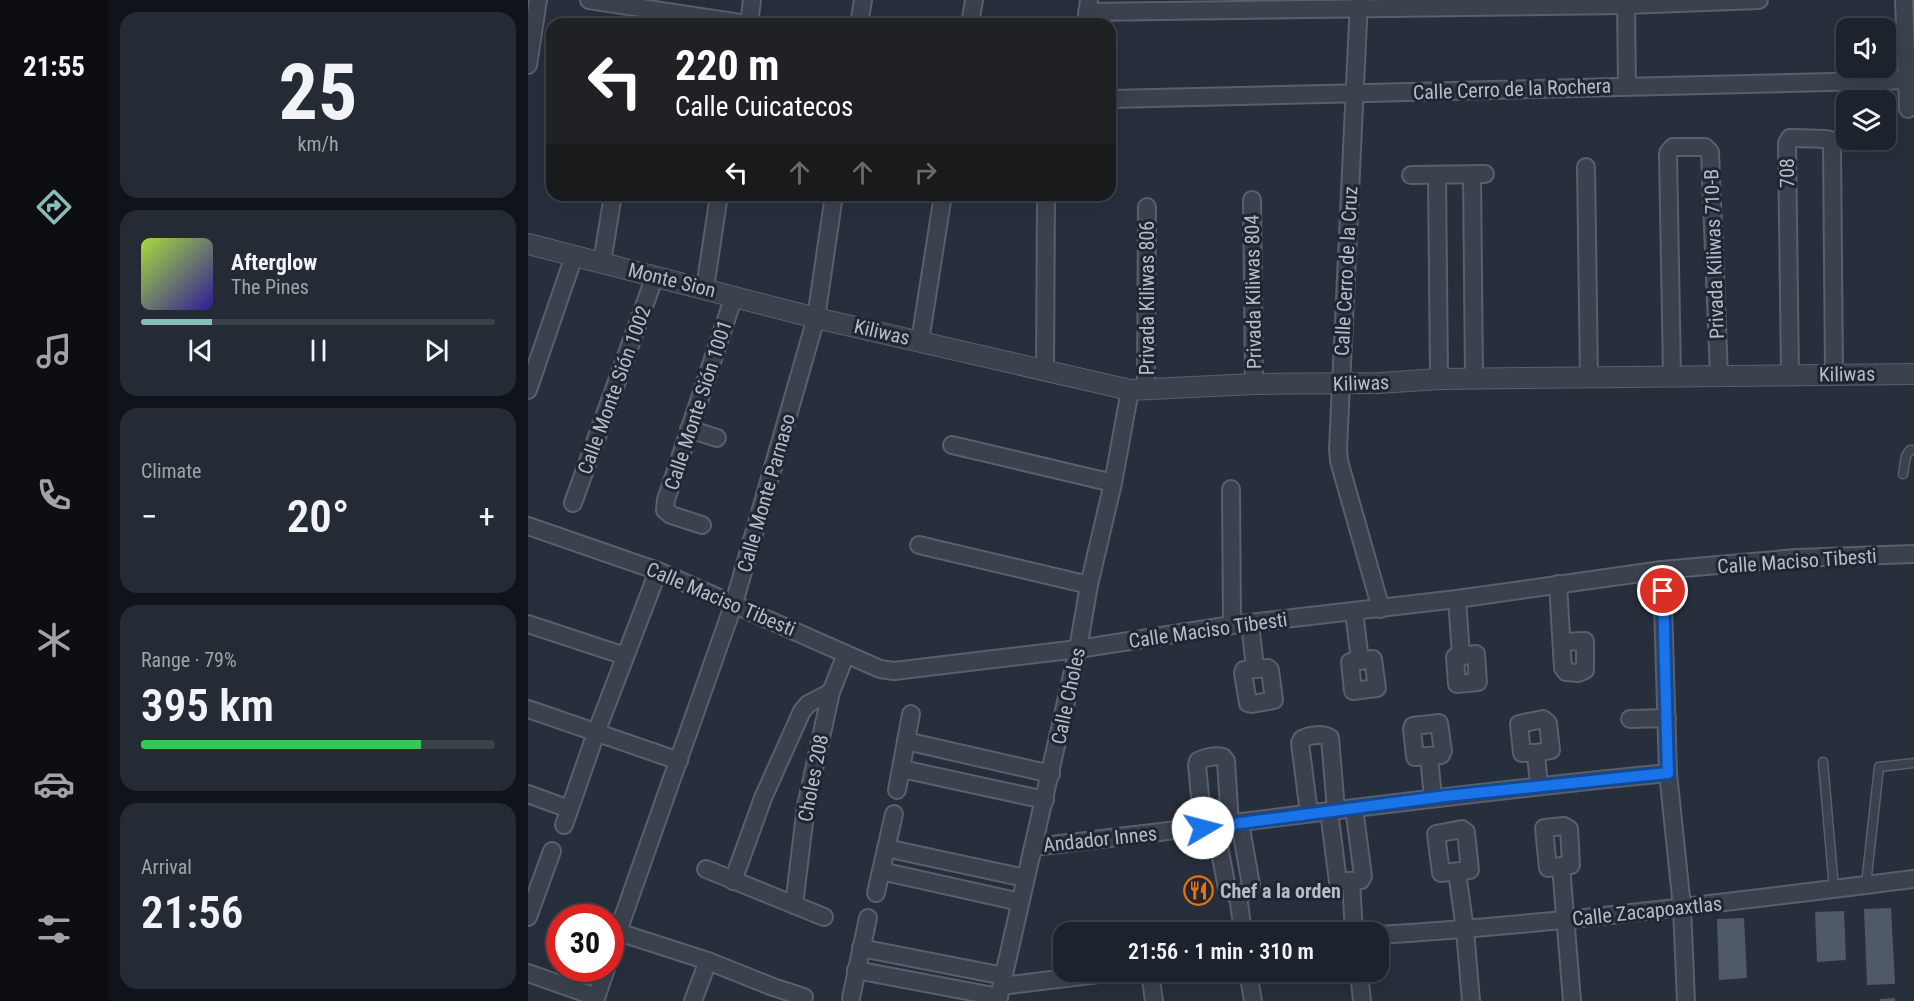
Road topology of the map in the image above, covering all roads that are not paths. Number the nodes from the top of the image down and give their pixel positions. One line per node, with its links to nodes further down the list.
1 (538, 0): 19 (street)
2 (589, 0): 13 (street)
3 (752, 0): 16 (street)
4 (863, 0): 17 (street)
5 (974, 0): 18 (street)
6 (1759, 0): 8 (street)
7 (1904, 0): 20 (street)
8 (1729, 1): 12 (street)
9 (1276, 4): 10 (street); 11 (street)
10 (1359, 4): 12 (street); 22 (street, Calle Cerro de la Cruz)
11 (1190, 5): 14 (street)
12 (1626, 5): 21 (street)
13 (642, 11): 15 (street)
14 (1087, 12)
15 (698, 18)
16 (748, 18)
17 (860, 18)
18 (971, 18)
19 (528, 65)
20 (1911, 80): 21 (street, Calle Cerro de la Rochera); 24 (street)
21 (1627, 86): 22 (street, Calle Cerro de la Rochera)
22 (1354, 94): 23 (street, Calle Cerro de la Rochera); 53 (street, Calle Cerro de la Cruz)
23 (1116, 99)
24 (1908, 109)
25 (1586, 167): 49 (street)
26 (1412, 175): 27 (street)
27 (1437, 175): 50 (street); 51 (street)
28 (1252, 200): 52 (street, Privada Kiliwas 804)
29 (612, 201): 37 (street)
30 (718, 201): 39 (street)
31 (833, 201): 41 (street, Calle Monte Parnaso)
32 (942, 201): 42 (street)
33 (1046, 201): 43 (street)
34 (1147, 207): 55 (street, Privada Kiliwas 806)
35 (528, 244): 36 (street, Monte Sion)
36 (574, 256): 37 (street, Monte Sion); 54 (street)
37 (602, 262): 38 (street, Monte Sion)
38 (655, 276): 39 (street, Monte Sion); 63 (street, Calle Monte Sión 1002)
39 (705, 288): 40 (street, Monte Sion)
40 (734, 296): 41 (street, Monte Sion); 56 (street, Calle Monte Sión 1001)
41 (816, 318): 42 (street, Kiliwas); 73 (street, Calle Monte Parnaso)
42 (920, 341): 43 (street, Kiliwas)
43 (1045, 371): 55 (street, Kiliwas)
44 (1834, 374): 45 (street, Kiliwas); 46 (street, Kiliwas); 46 (street, 708)
45 (1914, 374)
46 (1790, 375): 48 (street, Kiliwas)
47 (1672, 376): 48 (street, Kiliwas); 48 (street, Privada Kiliwas 710-B); 49 (street, Kiliwas)
48 (1719, 376)
49 (1589, 377): 50 (street, Kiliwas)
50 (1474, 378): 51 (street, Kiliwas)
51 (1439, 379): 53 (street, Kiliwas)
52 (1254, 384): 53 (street, Kiliwas); 55 (street, Kiliwas)
53 (1341, 384): 74 (street, Calle Cerro de la Cruz)
54 (528, 390)
55 (1138, 390): 61 (street, Calle Choles)
56 (689, 429): 57 (street); 64 (street, Calle Monte Sión 1001)
57 (717, 438)
58 (952, 445): 61 (street)
59 (1914, 450): 60 (lane)
60 (1903, 474)
61 (1113, 483): 71 (street, Calle Choles)
62 (1231, 489): 78 (street)
63 (573, 503)
64 (702, 525)
65 (528, 526): 69 (street, Calle Maciso Tibesti)
66 (919, 545): 71 (street)
67 (1914, 554): 68 (street, Calle Maciso Tibesti)
68 (1662, 570): 70 (street, Calle Maciso Tibesti); 89 (street)
69 (658, 571): 73 (street, Calle Maciso Tibesti); 83 (street)
70 (1558, 584): 72 (street, Calle Maciso Tibesti); 79 (street)
71 (1089, 585): 80 (street, Calle Choles)
72 (1456, 599): 74 (street, Calle Maciso Tibesti); 82 (street)
73 (734, 603): 81 (street, Calle Maciso Tibesti); 95 (street, Calle Monte Parnaso)
74 (1381, 609): 75 (street, Calle Maciso Tibesti)
75 (1354, 611): 76 (street, Calle Maciso Tibesti); 84 (street)
76 (1250, 623): 78 (street, Calle Maciso Tibesti); 85 (street)
77 (528, 624): 83 (street)
78 (1232, 625): 80 (street, Calle Maciso Tibesti)
79 (1562, 642)
80 (1078, 649): 81 (street, Calle Maciso Tibesti); 100 (street, Calle Choles)
81 (846, 654): 86 (street, Choles 208)
82 (1461, 654)
83 (625, 656): 91 (street)
84 (1360, 660)
85 (1255, 668)
86 (831, 692): 120 (street); 128 (street, Choles 208)
87 (528, 709): 91 (street)
88 (911, 714): 92 (street)
89 (1666, 718): 90 (street); 99 (street)
90 (1630, 719)
91 (596, 733): 95 (street); 103 (street)
92 (906, 741): 98 (street); 100 (street)
93 (1536, 753): 101 (street)
94 (1429, 757): 104 (street)
95 (679, 761): 130 (street, Calle Monte Parnaso)
96 (1823, 762): 124 (lane)
97 (1914, 763): 122 (lane)
98 (902, 769): 102 (street); 105 (street)
99 (1668, 773): 101 (street, Andador Innes); 129 (street)
100 (1051, 774): 105 (street, Calle Choles)
101 (1539, 786): 104 (street, Andador Innes)
102 (897, 790)
103 (528, 794)
104 (1433, 798): 106 (street, Andador Innes)
105 (1045, 800): 111 (street, Calle Choles)
106 (1354, 808): 107 (street, Andador Innes); 121 (street)
107 (1333, 811): 108 (street, Andador Innes); 108 (street); 121 (street)
108 (1309, 813): 110 (street, Andador Innes)
109 (894, 814): 112 (street)
110 (1222, 825): 111 (street, Andador Innes); 126 (street); 126 (street)
111 (1033, 847): 118 (street, Calle Choles)
112 (886, 848): 116 (street); 118 (street)
113 (552, 851): 123 (street)
114 (1561, 866): 134 (street)
115 (706, 869): 120 (street)
116 (881, 871): 125 (street); 127 (street)
117 (1457, 872): 137 (street)
118 (1025, 878): 127 (street, Calle Choles)
119 (1914, 879): 122 (street, Calle Zacapoaxtlas)
120 (733, 881): 128 (street)
121 (1351, 881): 136 (street)
122 (1866, 885): 124 (street, Calle Zacapoaxtlas)
123 (532, 889): 131 (street)
124 (1834, 889): 129 (street, Calle Zacapoaxtlas)
125 (876, 893)
126 (1238, 894): 135 (street)
127 (1020, 902): 149 (street, Calle Choles)
128 (794, 905): 132 (street)
129 (1682, 907): 134 (street, Calle Zacapoaxtlas); 160 (street)
130 (624, 915)
131 (528, 917)
132 (824, 917)
133 (868, 918): 140 (street)
134 (1566, 920): 137 (street, Calle Zacapoaxtlas); 159 (street)
135 (1242, 922)
136 (1353, 922)
137 (1465, 930): 139 (street, Calle Zacapoaxtlas); 158 (street)
138 (624, 934): 141 (street)
139 (1389, 934)
140 (861, 948): 142 (street); 149 (street)
141 (708, 961): 150 (street); 154 (street)
142 (856, 970): 149 (street); 152 (street)
143 (528, 973): 153 (street)
144 (602, 982): 153 (street)
145 (1053, 982): 149 (street)
146 (1151, 982): 155 (street)
147 (1250, 982): 156 (street)
148 (1360, 982): 157 (street)
149 (1001, 990)
150 (772, 994): 151 (street)
151 (804, 997)
152 (851, 998)
153 (596, 999)
154 (693, 1001)
155 (1154, 1001)
156 (1253, 1001)
157 (1362, 1001)
158 (1472, 1001)
159 (1572, 1001)
160 (1686, 1001)

